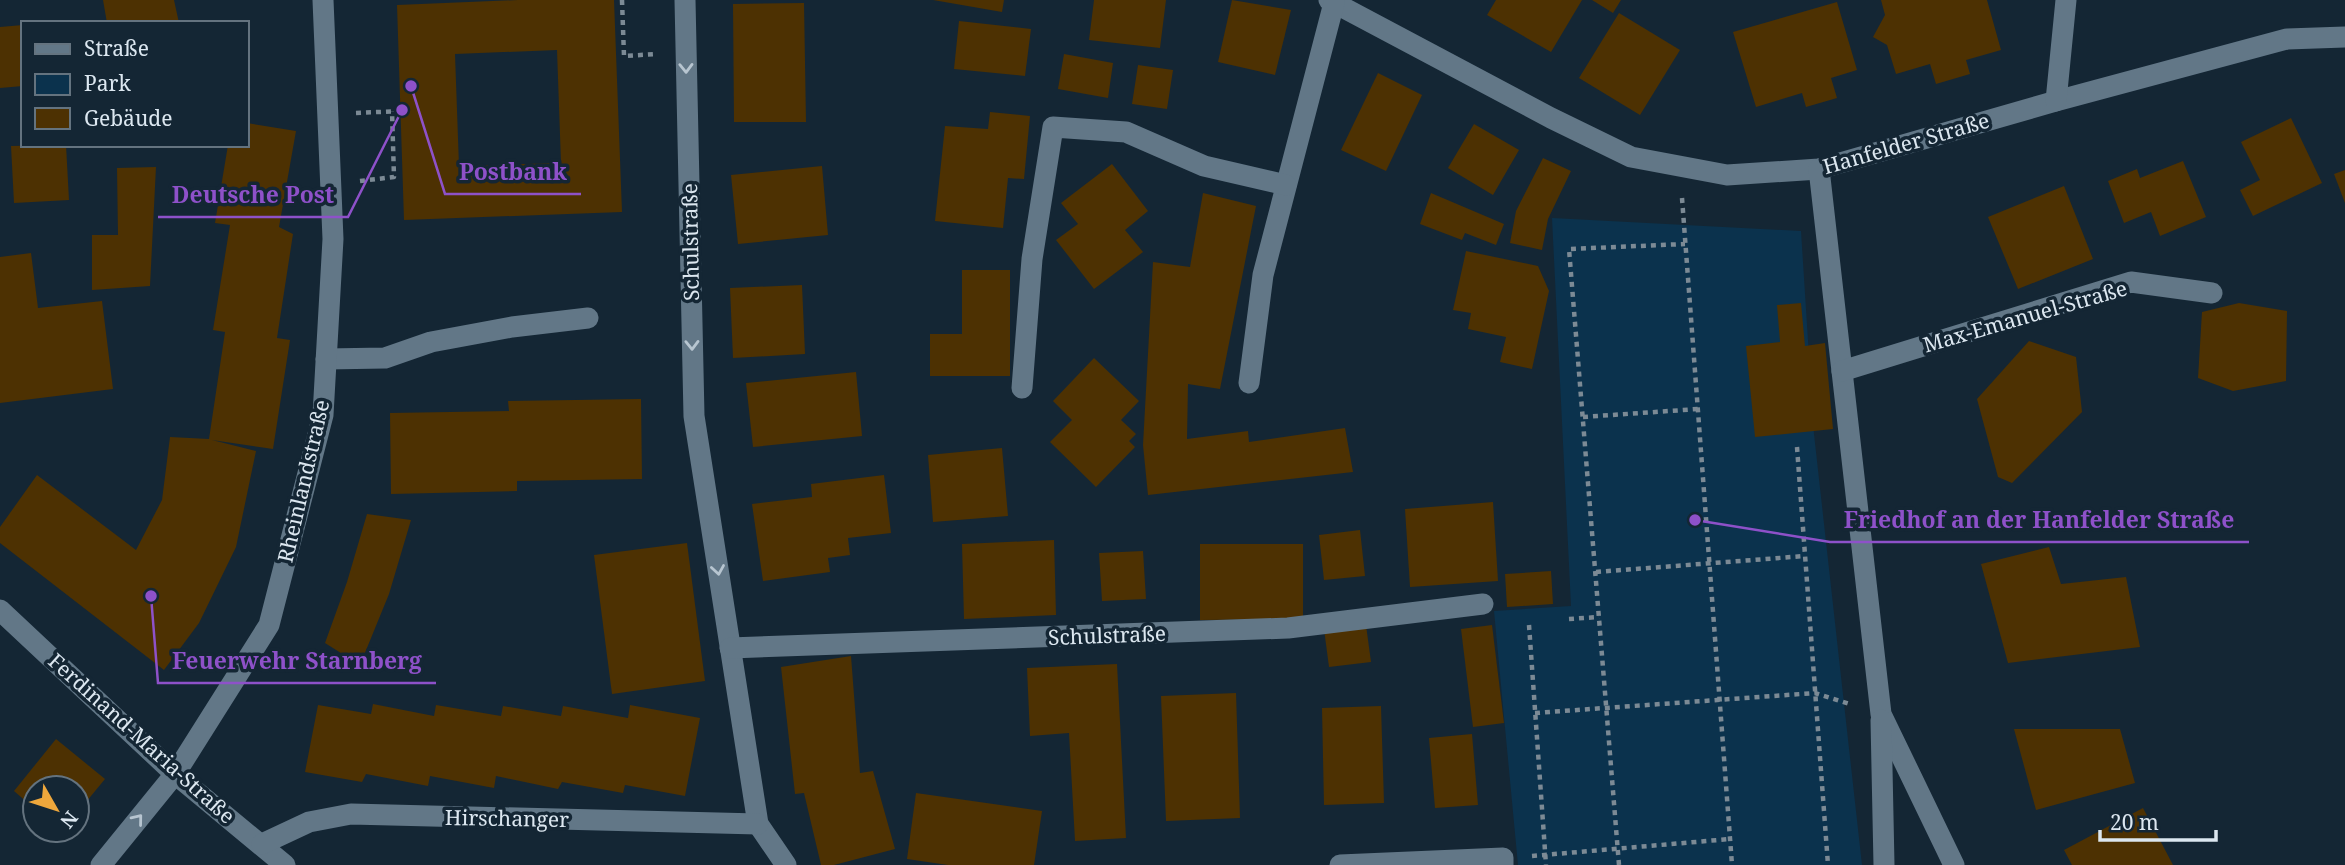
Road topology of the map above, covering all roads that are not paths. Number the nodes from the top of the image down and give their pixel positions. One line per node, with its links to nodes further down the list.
1 (323, 0): 11 (street, Rheinlandstraße)
2 (685, 0): 17 (street, Schulstraße, one-way to 17)
3 (2066, 0): 6 (street)
4 (1331, 1): 7 (street, Hanfelder Straße); 8 (street)
5 (2345, 37): 6 (street, Hanfelder Straße)
6 (2056, 101): 7 (street, Hanfelder Straße)
7 (1819, 169): 12 (street)
8 (1286, 185): 13 (street); 14 (street)
9 (2212, 293): 12 (street, Max-Emanuel-Straße)
10 (588, 318): 11 (street)
11 (326, 359): 19 (street, Rheinlandstraße)
12 (1842, 370): 18 (street)
13 (1250, 383)
14 (1022, 388)
15 (1483, 604): 17 (street, Schulstraße)
16 (0, 610): 19 (street, Ferdinand-Maria-Straße)
17 (730, 648): 20 (street, Schulstraße)
18 (1881, 714): 27 (street); 28 (street)
19 (175, 774): 21 (street, Ferdinand-Maria-Straße); 23 (street, Rheinlandstraße, one-way to 19)
20 (758, 824): 21 (street, Hirschanger); 25 (street, Schulstraße)
21 (262, 844): 24 (street, Ferdinand-Maria-Straße)
22 (1503, 862): 26 (street)
23 (101, 865)
24 (285, 865)
25 (786, 865)
26 (1340, 865)
27 (1884, 865)
28 (1954, 865)

